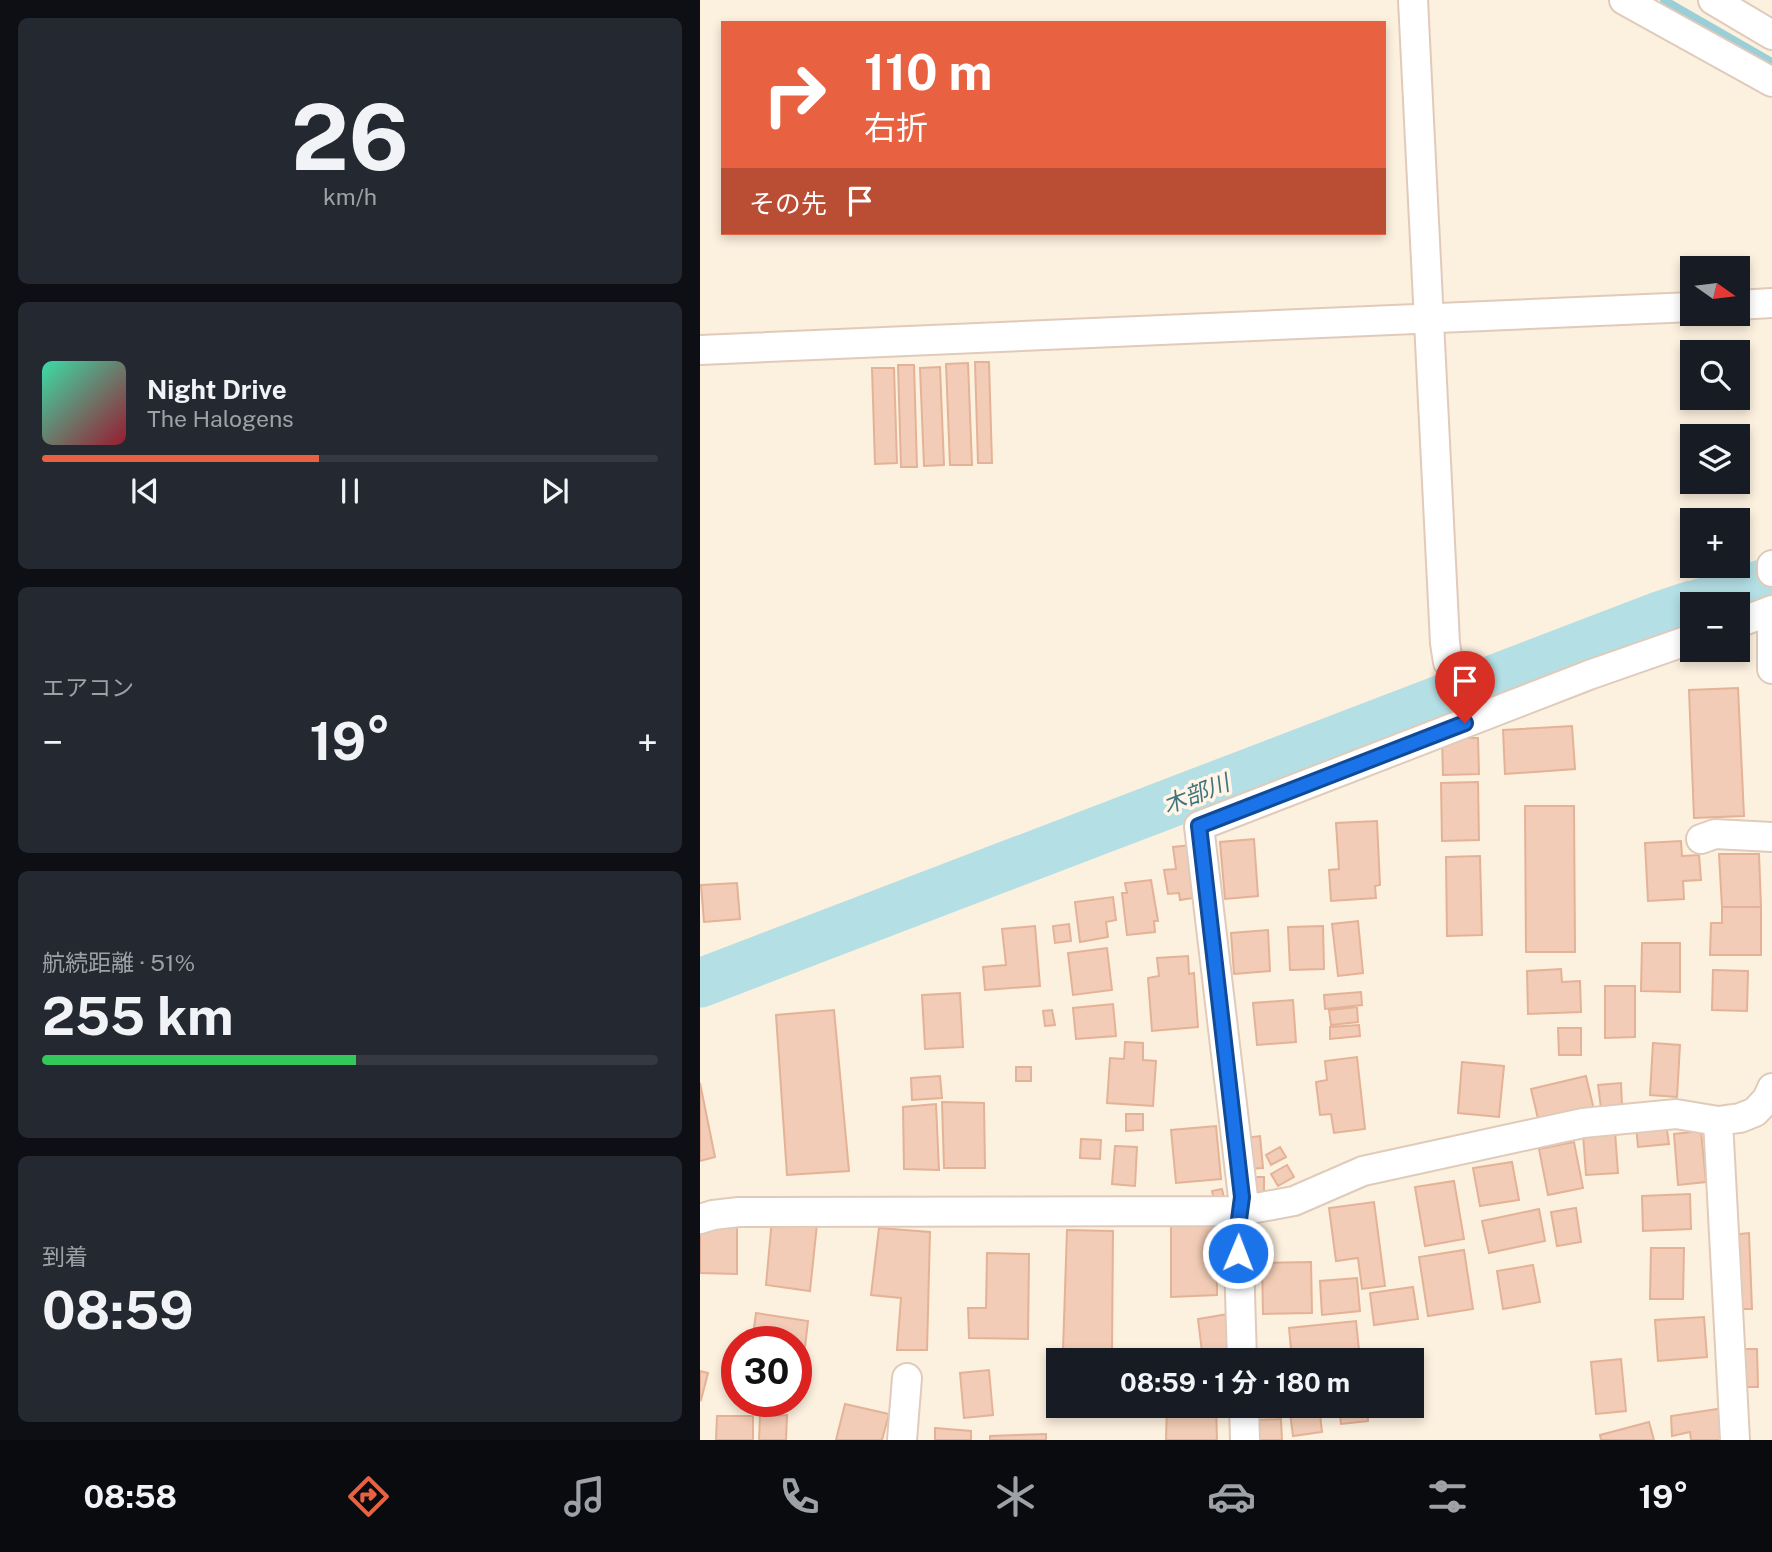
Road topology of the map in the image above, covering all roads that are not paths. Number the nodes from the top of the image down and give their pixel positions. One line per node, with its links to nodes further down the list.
1 (1413, 0): 9 (street)
2 (1624, 0): 5 (street)
3 (1713, 0): 4 (street)
4 (1772, 35)
5 (1772, 82)
6 (1772, 303): 7 (street)
7 (1750, 304)
8 (1680, 308): 9 (street)
9 (1428, 320): 10 (street); 15 (street)
10 (700, 350)
11 (1772, 611): 12 (street)
12 (1750, 619)
13 (1772, 630): 16 (street)
14 (1680, 643): 21 (street)
15 (1448, 662)
16 (1772, 669)
17 (1772, 837): 18 (street)
18 (1701, 839)
19 (1772, 1088): 20 (street)
20 (1718, 1121): 21 (street); 28 (street)
21 (1241, 1211): 22 (street); 23 (street)
22 (700, 1219)
23 (1242, 1348)
24 (907, 1378): 26 (street)
25 (1244, 1418): 27 (street)
26 (902, 1440)
27 (1245, 1440)
28 (1735, 1440)

